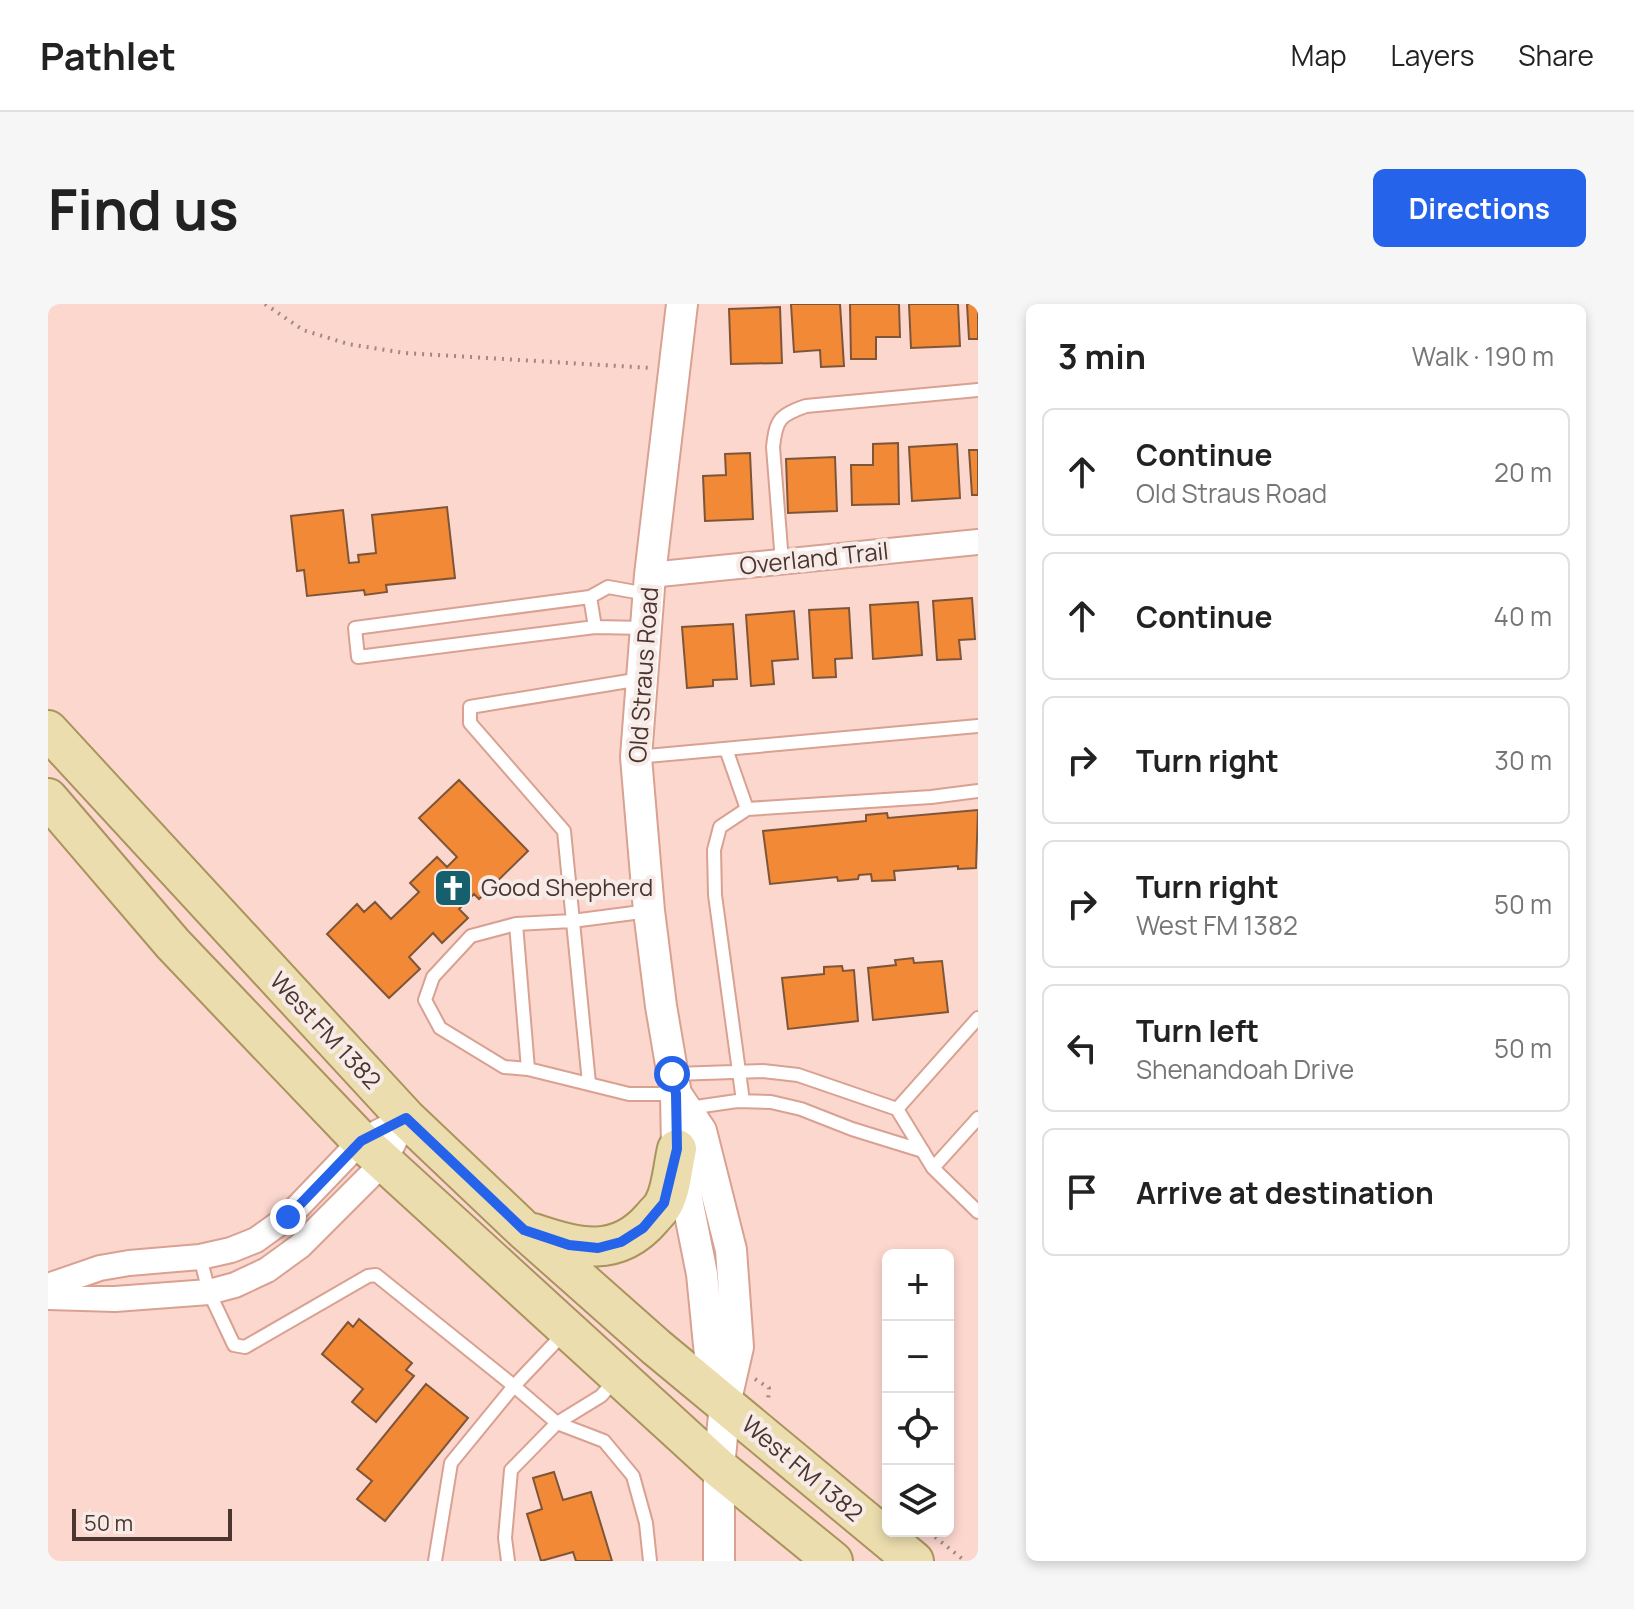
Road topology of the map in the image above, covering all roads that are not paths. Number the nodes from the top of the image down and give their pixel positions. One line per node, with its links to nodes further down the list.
1 (682, 304): 5 (street, Old Straus Road)
2 (978, 390): 4 (lane)
3 (978, 542): 4 (street, Overland Trail)
4 (782, 562): 5 (street, Overland Trail)
5 (650, 585): 6 (lane); 8 (street, Old Straus Road)
6 (590, 597): 7 (lane); 7 (lane)
7 (595, 627): 8 (lane)
8 (646, 628): 9 (street, Old Straus Road)
9 (641, 679): 13 (street, Old Straus Road); 18 (lane)
10 (978, 726): 12 (lane)
11 (48, 730): 27 (main road, West FM 1382)
12 (726, 749): 13 (lane); 16 (lane)
13 (636, 757): 17 (street, Old Straus Road)
14 (978, 791): 16 (lane)
15 (48, 798): 31 (main road, West FM 1382)
16 (747, 809): 22 (lane)
17 (649, 911): 18 (lane); 24 (street, Old Straus Road)
18 (572, 921): 19 (lane); 23 (lane)
19 (516, 924): 21 (lane); 21 (lane)
20 (978, 1018): 26 (lane)
21 (528, 1069): 23 (lane)
22 (741, 1072): 24 (lane); 25 (lane); 26 (lane)
23 (589, 1083): 24 (lane)
24 (678, 1092): 25 (lane); 29 (street, Old Straus Road); 42 (street, Old Straus Road)
25 (743, 1101): 30 (lane)
26 (897, 1109): 30 (lane)
27 (406, 1118): 31 (street); 34 (main road, West FM 1382)
28 (978, 1118): 32 (lane)
29 (677, 1149): 34 (main road); 42 (street, Old Straus Road)
30 (923, 1151): 32 (lane)
31 (373, 1152): 35 (street); 37 (street); 39 (main road, West FM 1382)
32 (933, 1168): 33 (lane)
33 (978, 1212)
34 (524, 1230): 42 (main road, West FM 1382)
35 (200, 1257): 36 (street); 37 (lane)
36 (48, 1286)
37 (209, 1292): 38 (street); 41 (lane)
38 (48, 1297)
39 (567, 1329): 40 (main road, West FM 1382); 41 (lane)
40 (618, 1377): 43 (lane); 44 (main road, West FM 1382)
41 (514, 1386): 43 (lane); 45 (lane)
42 (725, 1404): 44 (street); 50 (main road, West FM 1382)
43 (557, 1423): 46 (lane); 47 (lane)
44 (719, 1468): 48 (street); 49 (main road, West FM 1382)
45 (435, 1561)
46 (508, 1561)
47 (650, 1561)
48 (719, 1561)
49 (833, 1561)
50 (914, 1561)

